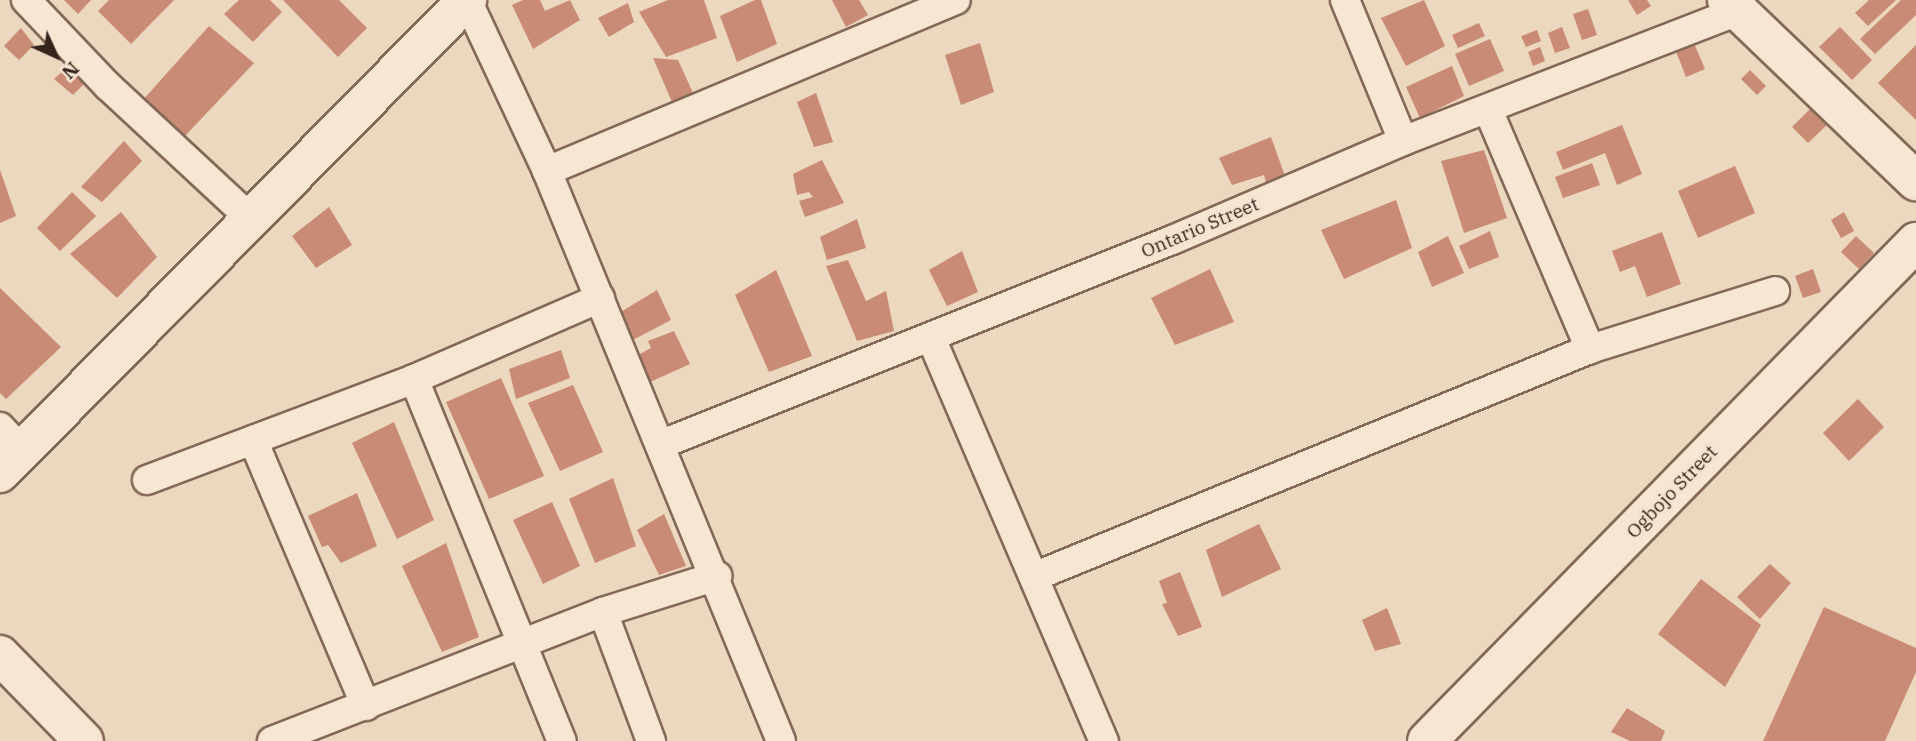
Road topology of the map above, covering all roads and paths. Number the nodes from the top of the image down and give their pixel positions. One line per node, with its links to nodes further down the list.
1 (26, 0): 10 (street)
2 (467, 0): 8 (street); 10 (street)
3 (956, 0): 8 (street)
4 (1345, 0): 7 (street)
5 (1732, 6): 6 (street, Ontario Street); 9 (street)
6 (1489, 112): 7 (street, Ontario Street); 15 (street)
7 (1404, 141): 14 (street, Ontario Street)
8 (547, 171): 13 (street)
9 (1916, 181)
10 (251, 219): 19 (street)
11 (1916, 242): 33 (street, Ogbojo Street)
12 (1775, 291): 15 (street)
13 (600, 298): 16 (street); 18 (street)
14 (931, 338): 18 (street, Ontario Street); 22 (street)
15 (1590, 349): 22 (street)
16 (414, 379): 17 (street); 24 (street)
17 (253, 440): 20 (street); 26 (street)
18 (662, 444): 21 (street)
19 (8, 451)
20 (147, 480)
21 (717, 576): 23 (street); 31 (street)
22 (1036, 576): 32 (street)
23 (603, 612): 24 (street); 30 (street)
24 (524, 644): 26 (street); 29 (street)
25 (0, 655): 27 (street)
26 (366, 706): 28 (street)
27 (84, 741)
28 (272, 741)
29 (562, 741)
30 (651, 741)
31 (781, 741)
32 (1104, 741)
33 (1427, 741)

